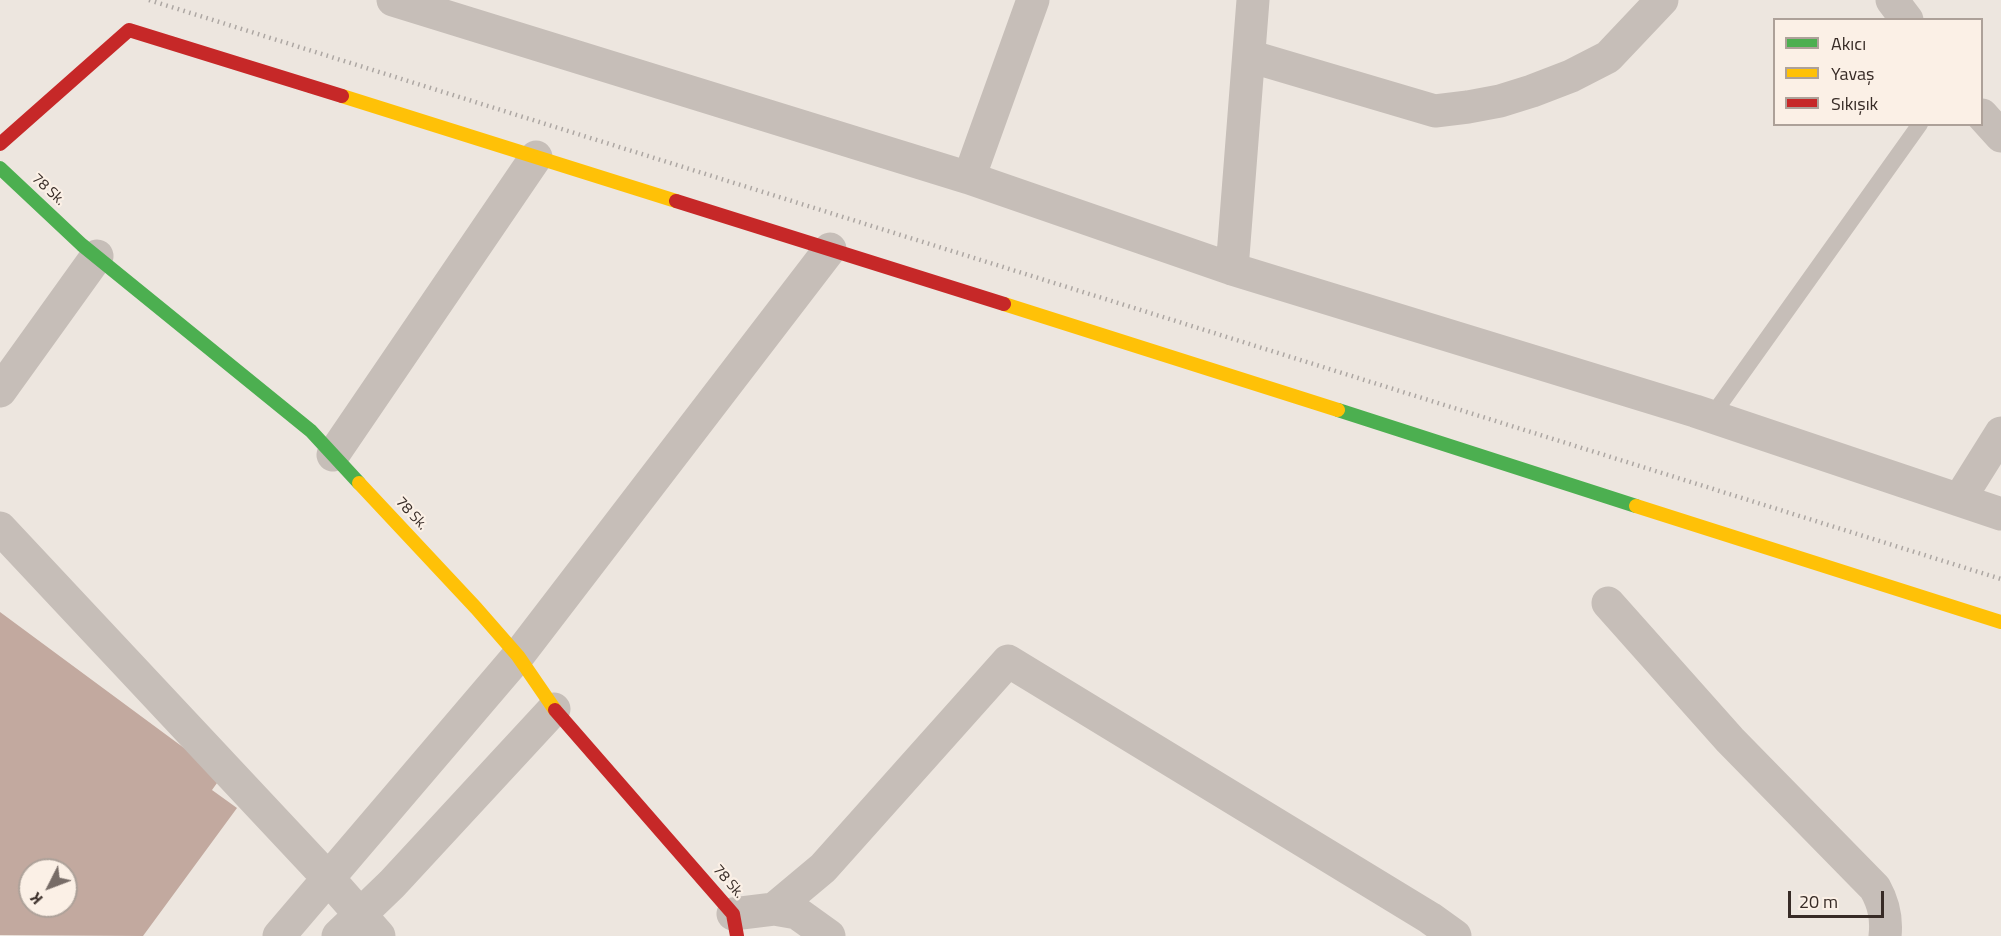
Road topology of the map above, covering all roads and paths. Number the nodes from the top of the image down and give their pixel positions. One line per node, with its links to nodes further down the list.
1 (393, 0): 14 (street)
2 (1033, 0): 14 (street)
3 (1253, 0): 7 (street)
4 (1662, 0): 7 (street)
5 (1892, 0): 6 (street)
6 (1906, 18)
7 (1249, 56): 17 (street)
8 (1983, 116): 10 (street)
9 (1919, 126): 19 (lane)
10 (2001, 136)
11 (0, 144): 12 (street)
12 (536, 157): 15 (street); 21 (street)
13 (0, 168): 16 (street, 78 Sk.)
14 (969, 178): 17 (street)
15 (830, 249): 26 (street); 27 (street)
16 (97, 256): 18 (street); 21 (street, 78 Sk.)
17 (1232, 269): 19 (street)
18 (0, 392)
19 (1711, 417): 22 (street)
20 (2001, 433): 22 (street)
21 (333, 455): 27 (street, 78 Sk.)
22 (1959, 500): 23 (street)
23 (2001, 514)
24 (0, 528): 29 (street)
25 (1608, 603): 36 (street)
26 (2001, 622)
27 (518, 656): 28 (street, 78 Sk.); 29 (street)
28 (554, 709): 31 (street, 78 Sk.); 32 (street)
29 (328, 878): 32 (street); 33 (street)
30 (774, 909): 31 (street); 34 (street); 35 (street)
31 (735, 925)
32 (359, 929)
33 (279, 936)
34 (830, 936)
35 (1455, 936)
36 (1885, 936)

